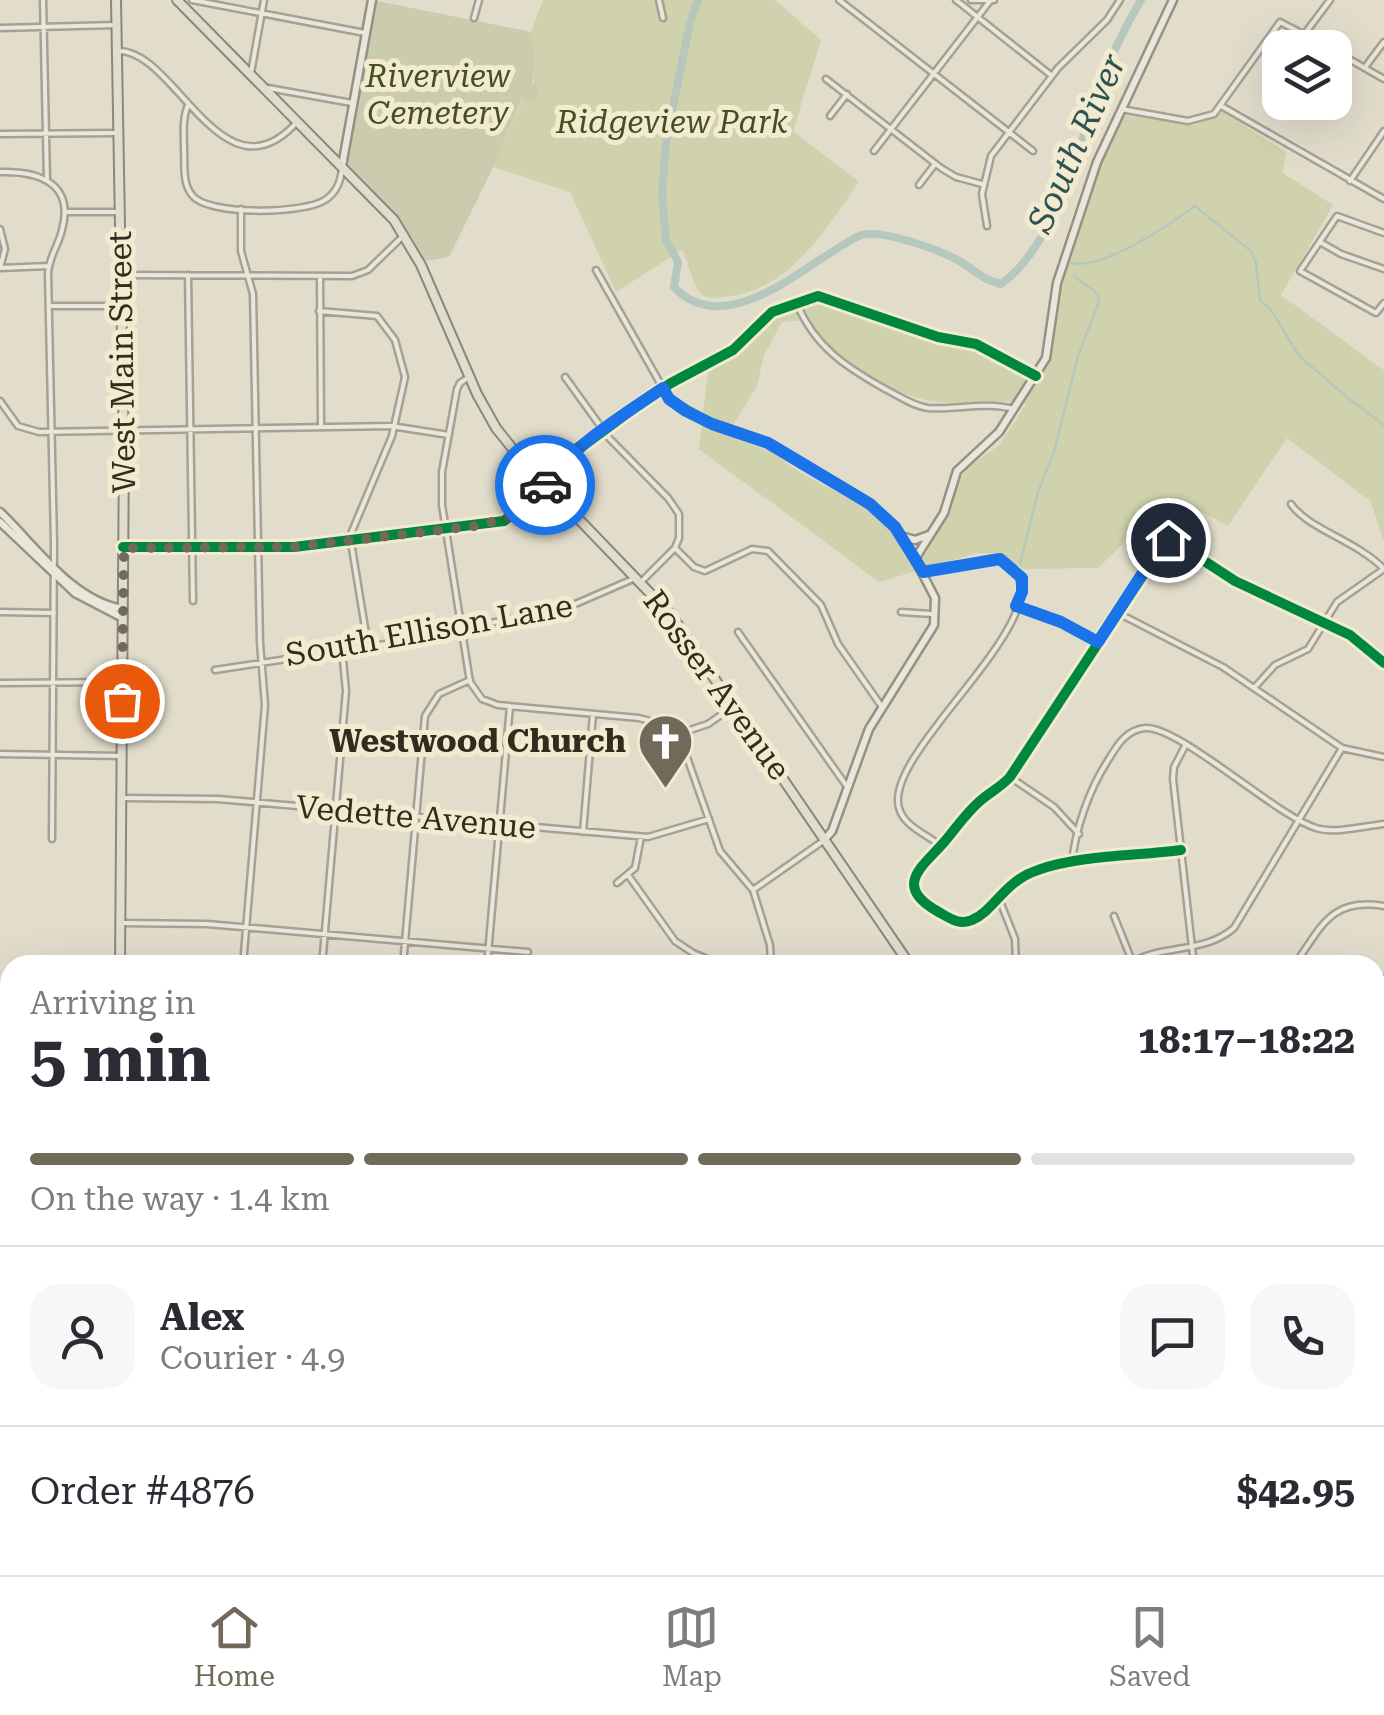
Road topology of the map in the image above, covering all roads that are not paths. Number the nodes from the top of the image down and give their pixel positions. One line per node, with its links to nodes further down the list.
1 (43, 0): 21 (street)
2 (116, 0): 20 (main road, West Main Street)
3 (177, 0): 32 (main road, Rosser Avenue)
4 (192, 0): 16 (street)
5 (264, 0): 16 (street)
6 (372, 0): 26 (street)
7 (479, 0): 18 (street)
8 (660, 0): 19 (street)
9 (840, 0): 33 (street)
10 (956, 0): 17 (street)
11 (971, 0): 15 (street)
12 (1120, 0): 34 (street)
13 (1173, 0): 42 (street)
14 (1330, 0): 25 (street)
15 (992, 1): 17 (street)
16 (262, 13): 26 (street); 32 (street)
17 (978, 17): 33 (street); 34 (street)
18 (474, 18)
19 (663, 18)
20 (116, 26): 21 (street); 29 (main road, West Main Street)
21 (43, 27): 22 (street); 49 (street)
22 (0, 28)
23 (1271, 30): 24 (street)
24 (1298, 30)
25 (1308, 30)
26 (365, 33): 39 (street)
27 (1384, 42): 31 (street)
28 (1262, 44): 41 (street)
29 (117, 51): 40 (street); 47 (main road, West Main Street)
30 (1352, 61): 31 (street)
31 (1365, 68): 36 (street)
32 (251, 73): 37 (main road, Rosser Avenue)
33 (934, 74): 45 (street); 48 (street)
34 (1052, 76): 48 (street)
35 (826, 79): 38 (street)
36 (1384, 79)
37 (265, 88): 39 (street); 44 (main road, Rosser Avenue)
38 (847, 94): 43 (street); 45 (street)
39 (352, 103): 54 (street)
40 (188, 105): 44 (street); 61 (street)
41 (1222, 106): 42 (street); 57 (street)
42 (1120, 109): 82 (street)
43 (830, 116)
44 (298, 122): 54 (main road, Rosser Avenue)
45 (891, 129): 51 (street); 53 (street)
46 (1384, 131): 57 (street)
47 (118, 132): 49 (street); 63 (main road, West Main Street)
48 (1008, 132): 52 (street); 58 (street)
49 (46, 133): 50 (street); 56 (street)
50 (0, 134)
51 (874, 151)
52 (1033, 151)
53 (935, 164): 58 (street); 59 (street)
54 (342, 166): 61 (street); 67 (main road, Rosser Avenue)
55 (0, 172): 56 (street)
56 (47, 179): 62 (street)
57 (1350, 181): 60 (street)
58 (982, 184): 64 (street)
59 (919, 186)
60 (1384, 199)
61 (241, 209): 75 (street)
62 (64, 212): 63 (street); 69 (street)
63 (120, 212): 73 (main road, West Main Street)
64 (987, 226)
65 (0, 229): 70 (street)
66 (1384, 233): 68 (street)
67 (404, 235): 76 (street); 83 (main road, Rosser Avenue)
68 (1320, 242): 71 (street); 77 (street)
69 (48, 266): 70 (street); 79 (street)
70 (0, 268)
71 (1384, 269)
72 (596, 270): 85 (street)
73 (121, 275): 74 (street); 80 (main road, West Main Street)
74 (188, 275): 75 (street); 91 (street)
75 (248, 276): 76 (street); 90 (street)
76 (320, 276): 81 (street)
77 (1384, 303)
78 (796, 304): 82 (street); 85 (street); 87 (street)
79 (49, 306): 80 (street); 94 (street)
80 (122, 306): 92 (main road, West Main Street)
81 (320, 311): 88 (street); 89 (street)
82 (1036, 376): 87 (street)
83 (470, 377): 95 (street); 96 (main road, Rosser Avenue)
84 (565, 377): 93 (street)
85 (663, 388): 93 (street); 102 (street)
86 (0, 401): 94 (street)
87 (1014, 409): 101 (street)
88 (321, 426): 89 (street); 90 (street)
89 (395, 426): 95 (street); 103 (street)
90 (256, 428): 91 (street); 105 (street)
91 (190, 429): 92 (street); 104 (street)
92 (124, 430): 94 (street); 106 (main road, West Main Street)
93 (603, 430): 96 (street); 107 (street)
94 (52, 432): 109 (street)
95 (449, 435): 100 (street)
96 (545, 484): 100 (street); 113 (main road, Rosser Avenue)
97 (1290, 504): 110 (street)
98 (0, 512): 109 (street)
99 (0, 522): 112 (street)
100 (445, 530): 103 (street); 123 (street)
101 (930, 534): 102 (street); 108 (street)
102 (902, 536): 108 (street)
103 (350, 540): 105 (street); 126 (street)
104 (192, 546): 105 (street); 106 (street); 114 (street)
105 (258, 547): 128 (street)
106 (124, 548): 120 (main road, West Main Street)
107 (675, 548): 113 (street, South Ellison Lane); 138 (street)
108 (915, 559): 111 (street)
109 (54, 566): 112 (street); 120 (street)
110 (1384, 569): 122 (street)
111 (923, 572): 115 (street); 121 (street)
112 (54, 575): 119 (street); 120 (street)
113 (640, 579): 123 (street, South Ellison Lane); 137 (main road, Rosser Avenue)
114 (193, 601)
115 (1016, 606): 125 (street); 162 (street)
116 (0, 612): 119 (street)
117 (901, 612): 121 (street)
118 (1117, 612): 122 (street); 125 (street); 135 (street)
119 (54, 613): 134 (street)
120 (123, 613): 132 (main road, West Main Street)
121 (936, 614): 138 (street)
122 (1325, 622): 129 (street); 135 (street)
123 (463, 629): 126 (street, South Ellison Lane); 131 (street)
124 (738, 632): 148 (street)
125 (1098, 642): 147 (street)
126 (368, 646): 127 (street, South Ellison Lane)
127 (342, 650): 128 (street, South Ellison Lane); 151 (street)
128 (261, 660): 130 (street, South Ellison Lane); 150 (street)
129 (1384, 663)
130 (215, 670)
131 (470, 680): 136 (street); 152 (street)
132 (122, 682): 134 (street); 145 (main road, West Main Street)
133 (0, 683): 134 (street)
134 (54, 683): 144 (street)
135 (1255, 688): 142 (street)
136 (510, 706): 139 (street); 155 (street)
137 (735, 706): 140 (street); 161 (main road, Rosser Avenue)
138 (882, 707): 148 (street)
139 (593, 714): 140 (street); 157 (street)
140 (682, 731): 153 (street)
141 (1185, 746): 154 (street); 158 (street); 163 (street)
142 (1342, 748): 146 (street); 154 (street)
143 (0, 754): 144 (street)
144 (54, 754): 145 (street); 160 (street)
145 (122, 756): 149 (main road, West Main Street)
146 (1384, 757)
147 (1010, 777): 158 (street); 162 (street)
148 (848, 788): 161 (street)
149 (121, 798): 150 (street, Vedette Avenue); 171 (main road, West Main Street)
150 (257, 803): 151 (street, Vedette Avenue); 172 (street)
151 (336, 810): 152 (street, Vedette Avenue); 173 (street)
152 (416, 817): 155 (street, Vedette Avenue); 174 (street)
153 (708, 818): 159 (street, Vedette Avenue); 167 (street)
154 (1300, 820): 156 (street); 176 (street)
155 (499, 824): 157 (street, Vedette Avenue); 175 (street)
156 (1384, 824)
157 (583, 832): 159 (street, Vedette Avenue)
158 (1080, 834): 164 (street)
159 (641, 836): 165 (street)
160 (52, 839)
161 (825, 840): 167 (street); 185 (main road, Rosser Avenue)
162 (940, 846): 168 (street)
163 (1181, 850): 164 (street); 176 (street)
164 (1072, 863): 168 (street)
165 (628, 875): 166 (street); 183 (street)
166 (617, 883)
167 (753, 890): 184 (street)
168 (998, 896): 186 (street)
169 (1384, 906): 190 (street)
170 (1114, 916): 187 (street)
171 (120, 923): 172 (street); 178 (main road, West Main Street)
172 (246, 927): 173 (street); 179 (street)
173 (324, 934): 174 (street); 180 (street)
174 (405, 941): 175 (street); 181 (street)
175 (488, 948): 177 (street); 182 (street)
176 (1192, 948): 188 (street); 189 (street)
177 (528, 952)
178 (120, 955)
179 (243, 955)
180 (323, 955)
181 (404, 955)
182 (487, 955)
183 (700, 955)
184 (770, 955)
185 (903, 955)
186 (1016, 955)
187 (1126, 955)
188 (1148, 955)
189 (1193, 955)
190 (1300, 955)

